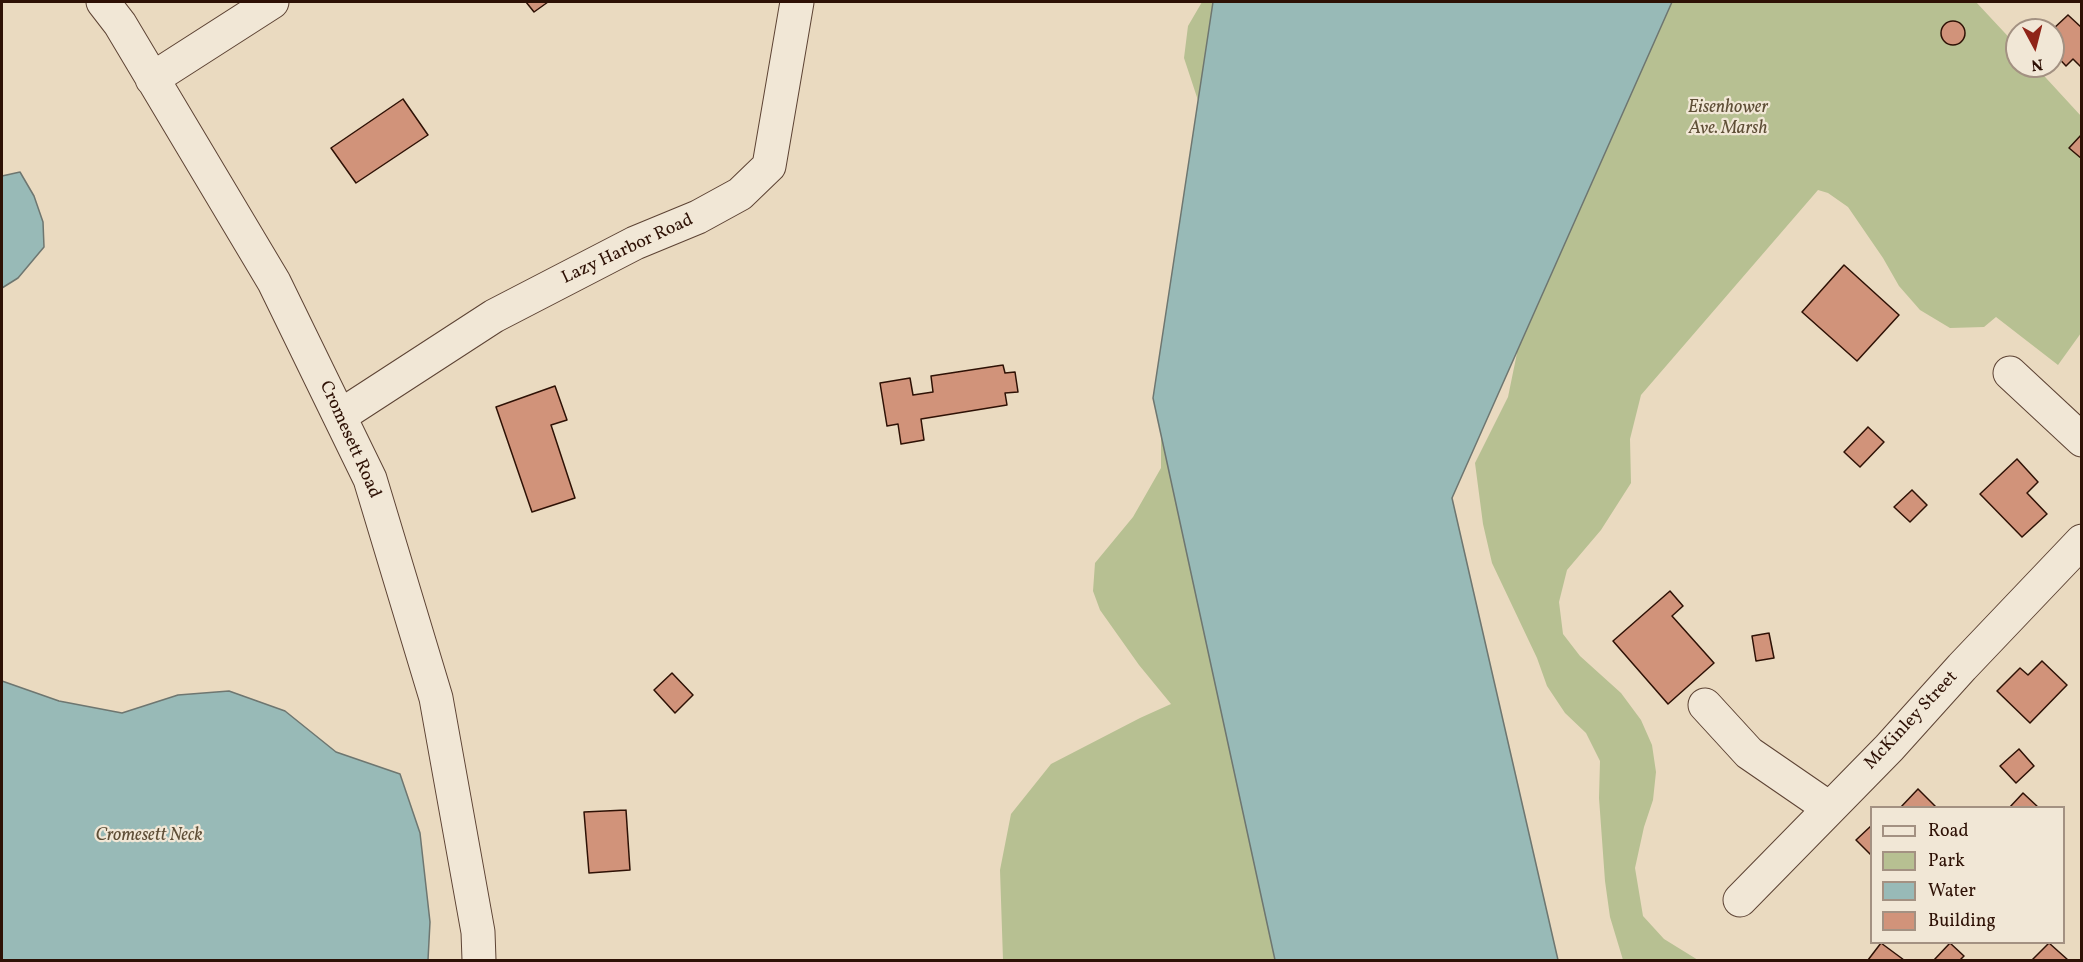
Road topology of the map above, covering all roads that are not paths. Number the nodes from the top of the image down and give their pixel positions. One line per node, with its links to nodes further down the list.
1 (103, 2): 4 (street, Cromesett Road)
2 (272, 2): 4 (street)
3 (797, 2): 6 (street, Lazy Harbor Road)
4 (153, 79): 6 (street, Cromesett Road)
5 (2010, 374): 7 (street)
6 (340, 416): 12 (street, Cromesett Road)
7 (2082, 440)
8 (2082, 541): 10 (street, McKinley Street)
9 (1705, 705): 10 (street)
10 (1830, 808): 11 (street, McKinley Street)
11 (1740, 900)
12 (479, 960)

